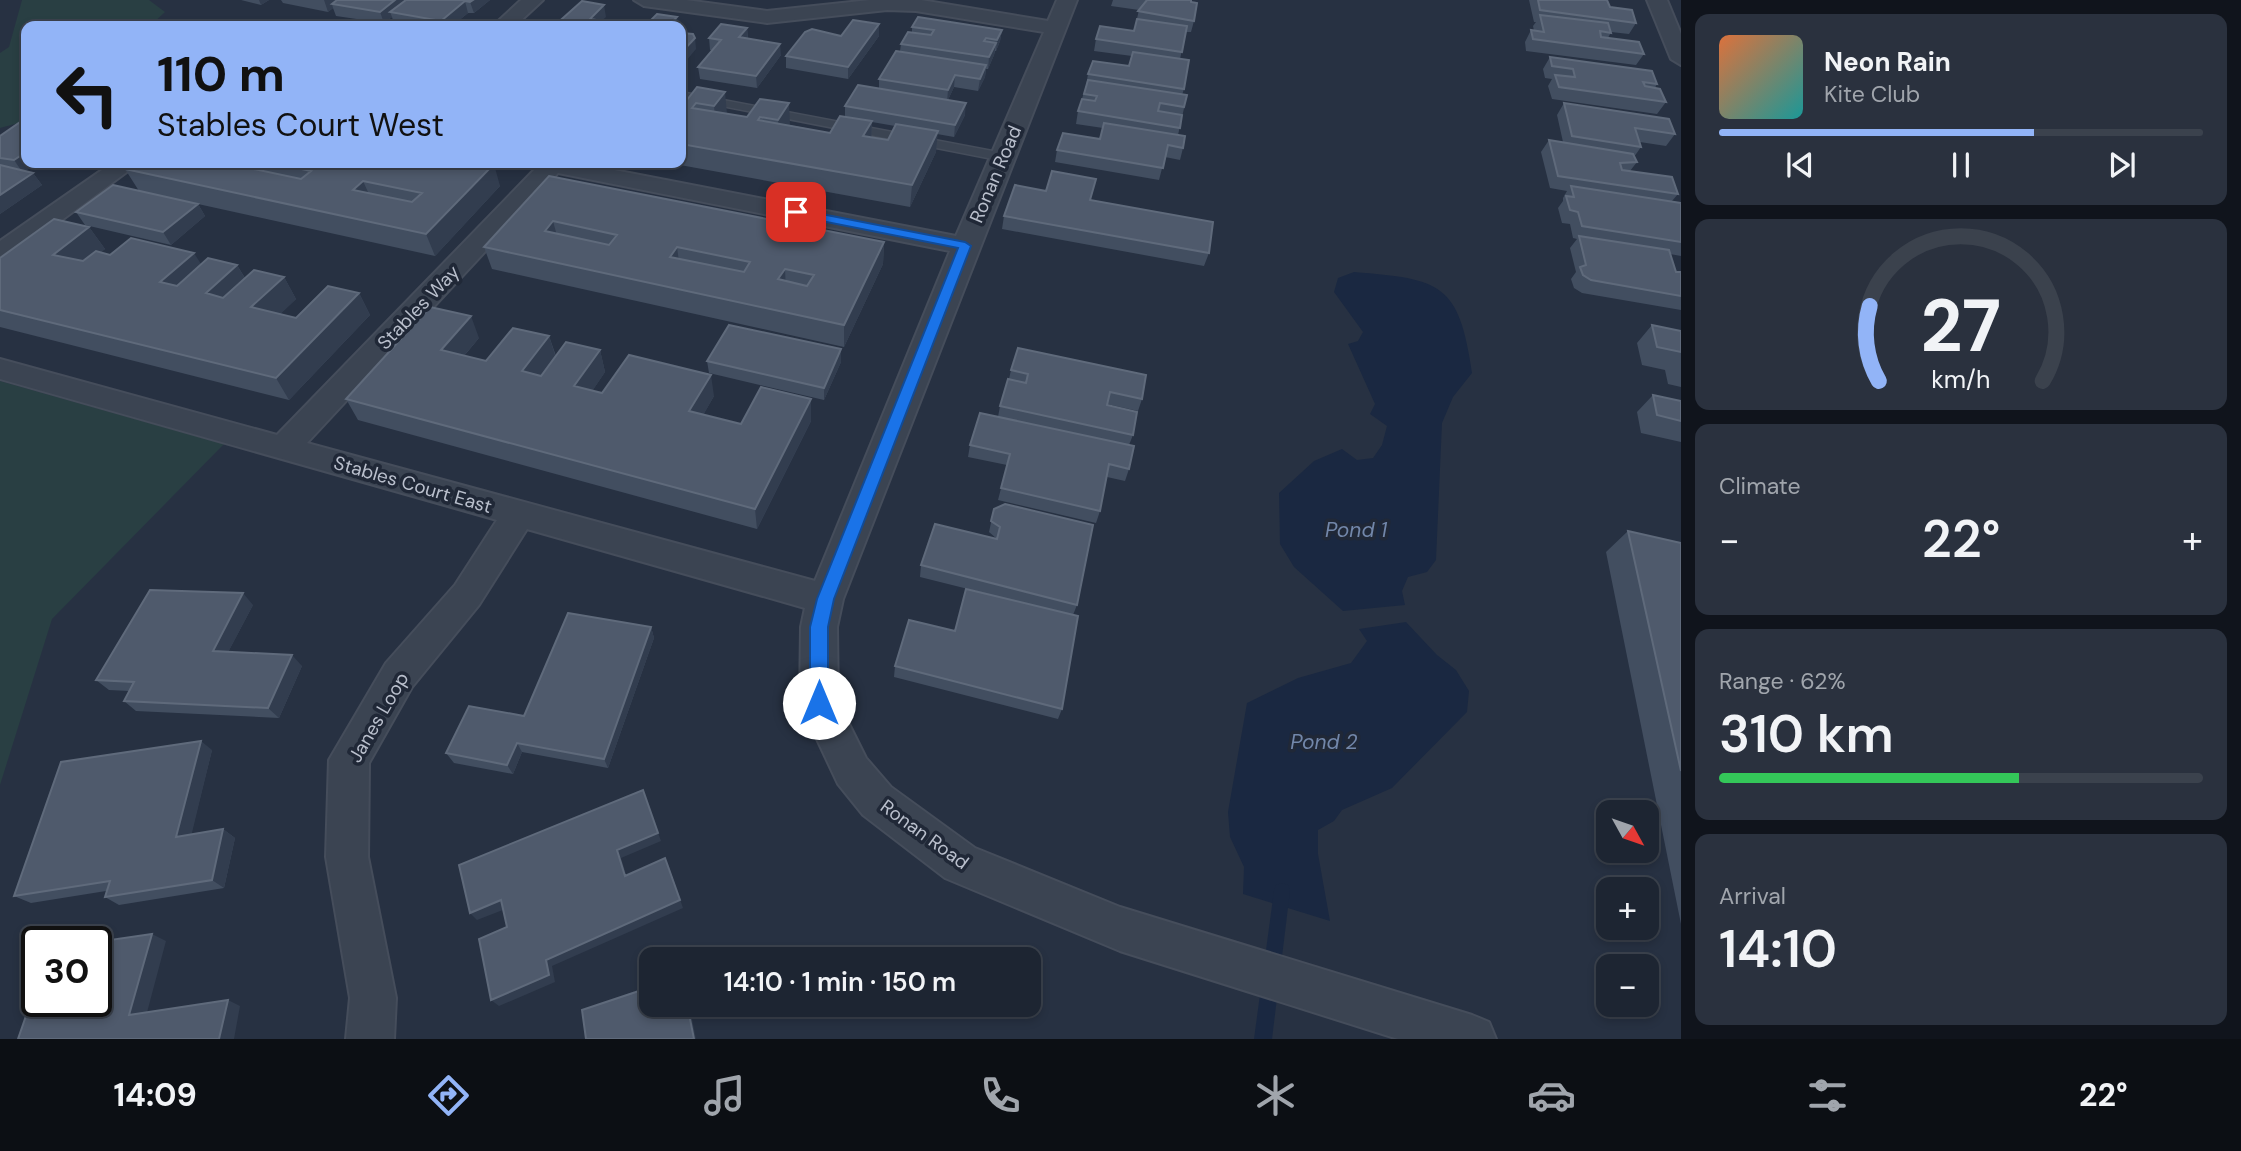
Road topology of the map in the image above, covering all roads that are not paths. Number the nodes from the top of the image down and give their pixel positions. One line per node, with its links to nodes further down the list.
1 (533, 0): 6 (street)
2 (644, 0): 4 (street)
3 (1657, 0): 7 (street)
4 (912, 2): 5 (street)
5 (1062, 14): 9 (street, Ronan Road)
6 (509, 21)
7 (1681, 59)
8 (686, 95): 9 (lane)
9 (1003, 157): 13 (street, Ronan Road)
10 (120, 168): 14 (street)
11 (544, 168): 16 (street, Stables Way)
12 (568, 168): 13 (street)
13 (965, 246): 18 (street, Ronan Road)
14 (0, 253)
15 (0, 369): 16 (street, Stables Court East)
16 (283, 448): 17 (street, Stables Court East)
17 (519, 514): 18 (street, Stables Court East); 19 (street, Janes Loop)
18 (825, 599): 20 (street, Ronan Road)
19 (370, 1039)
20 (1472, 1039)

